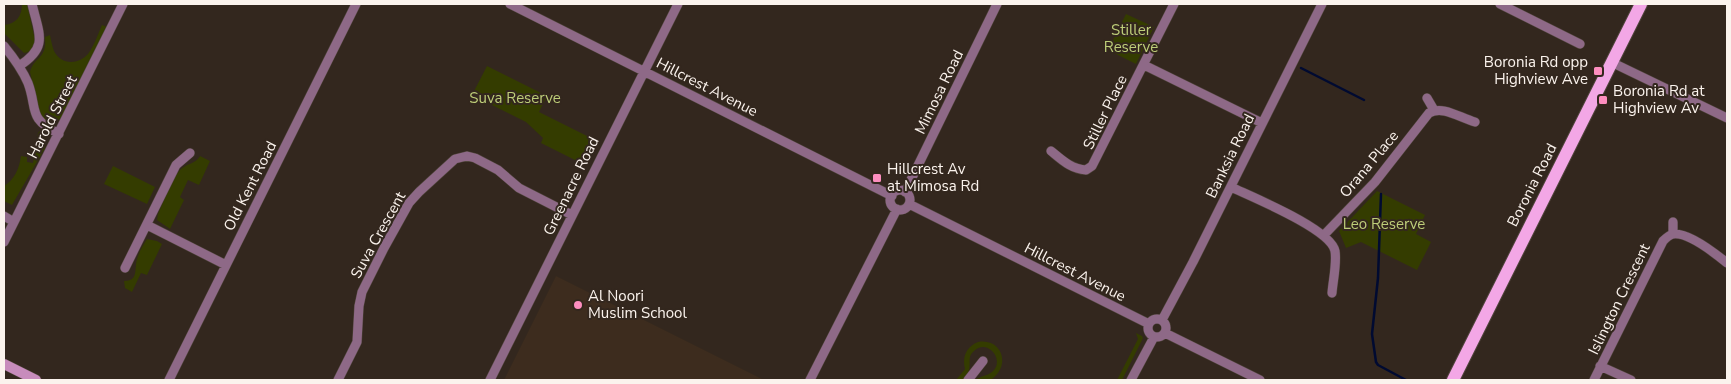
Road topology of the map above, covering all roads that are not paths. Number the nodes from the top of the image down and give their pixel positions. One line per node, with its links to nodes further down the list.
1 (32, 4): 15 (street)
2 (124, 4): 22 (street, Harold Street)
3 (356, 4): 39 (street, Old Kent Road)
4 (510, 4): 16 (street, Hillcrest Avenue)
5 (678, 4): 16 (street, Greenacre Road)
6 (997, 4): 26 (street, Mimosa Road)
7 (1174, 4): 14 (street, Stiller Place)
8 (1322, 4): 21 (street, Banksia Road)
9 (1500, 4): 11 (street)
10 (1641, 4): 13 (main road, Boronia Road)
11 (1580, 44)
12 (4, 46): 15 (street)
13 (1612, 62): 19 (street); 57 (main road, Boronia Road)
14 (1144, 65): 21 (street, Stiller Place); 23 (street, Stiller Place)
15 (19, 66): 22 (street)
16 (644, 71): 27 (street, Hillcrest Avenue); 30 (street, Greenacre Road)
17 (1427, 98): 18 (street)
18 (1434, 110): 20 (street); 36 (street, Orana Place)
19 (1727, 118)
20 (1475, 122)
21 (1262, 123): 25 (street, Banksia Road)
22 (58, 134): 32 (street, Harold Street)
23 (1051, 151)
24 (190, 152): 34 (street)
25 (1231, 187): 36 (street); 42 (street, Banksia Road)
26 (905, 192): 27 (street); 28 (street)
27 (892, 196): 29 (street)
28 (909, 204): 29 (street); 43 (street, Hillcrest Avenue)
29 (897, 209): 53 (street)
30 (572, 215): 51 (street, Suva Crescent); 52 (street, Greenacre Road)
31 (4, 216): 32 (street)
32 (14, 222): 37 (street, Harold Street)
33 (1672, 222): 35 (street)
34 (147, 225): 39 (street); 40 (street)
35 (1673, 234): 38 (street); 48 (street, Islington Crescent)
36 (1324, 236): 41 (street)
37 (4, 242)
38 (1727, 263)
39 (226, 265): 50 (street, Old Kent Road)
40 (125, 268)
41 (1332, 293)
42 (1162, 320): 43 (street); 44 (street)
43 (1149, 324): 45 (street)
44 (1165, 333): 45 (street); 56 (street)
45 (1154, 337): 55 (street)
46 (983, 361): 54 (street)
47 (4, 364): 49 (street)
48 (1600, 366): 58 (street, Islington Crescent); 59 (street)
49 (36, 380)
50 (169, 380)
51 (338, 380)
52 (490, 380)
53 (810, 380)
54 (968, 380)
55 (1132, 380)
56 (1260, 380)
57 (1453, 380)
58 (1594, 380)
59 (1631, 380)

